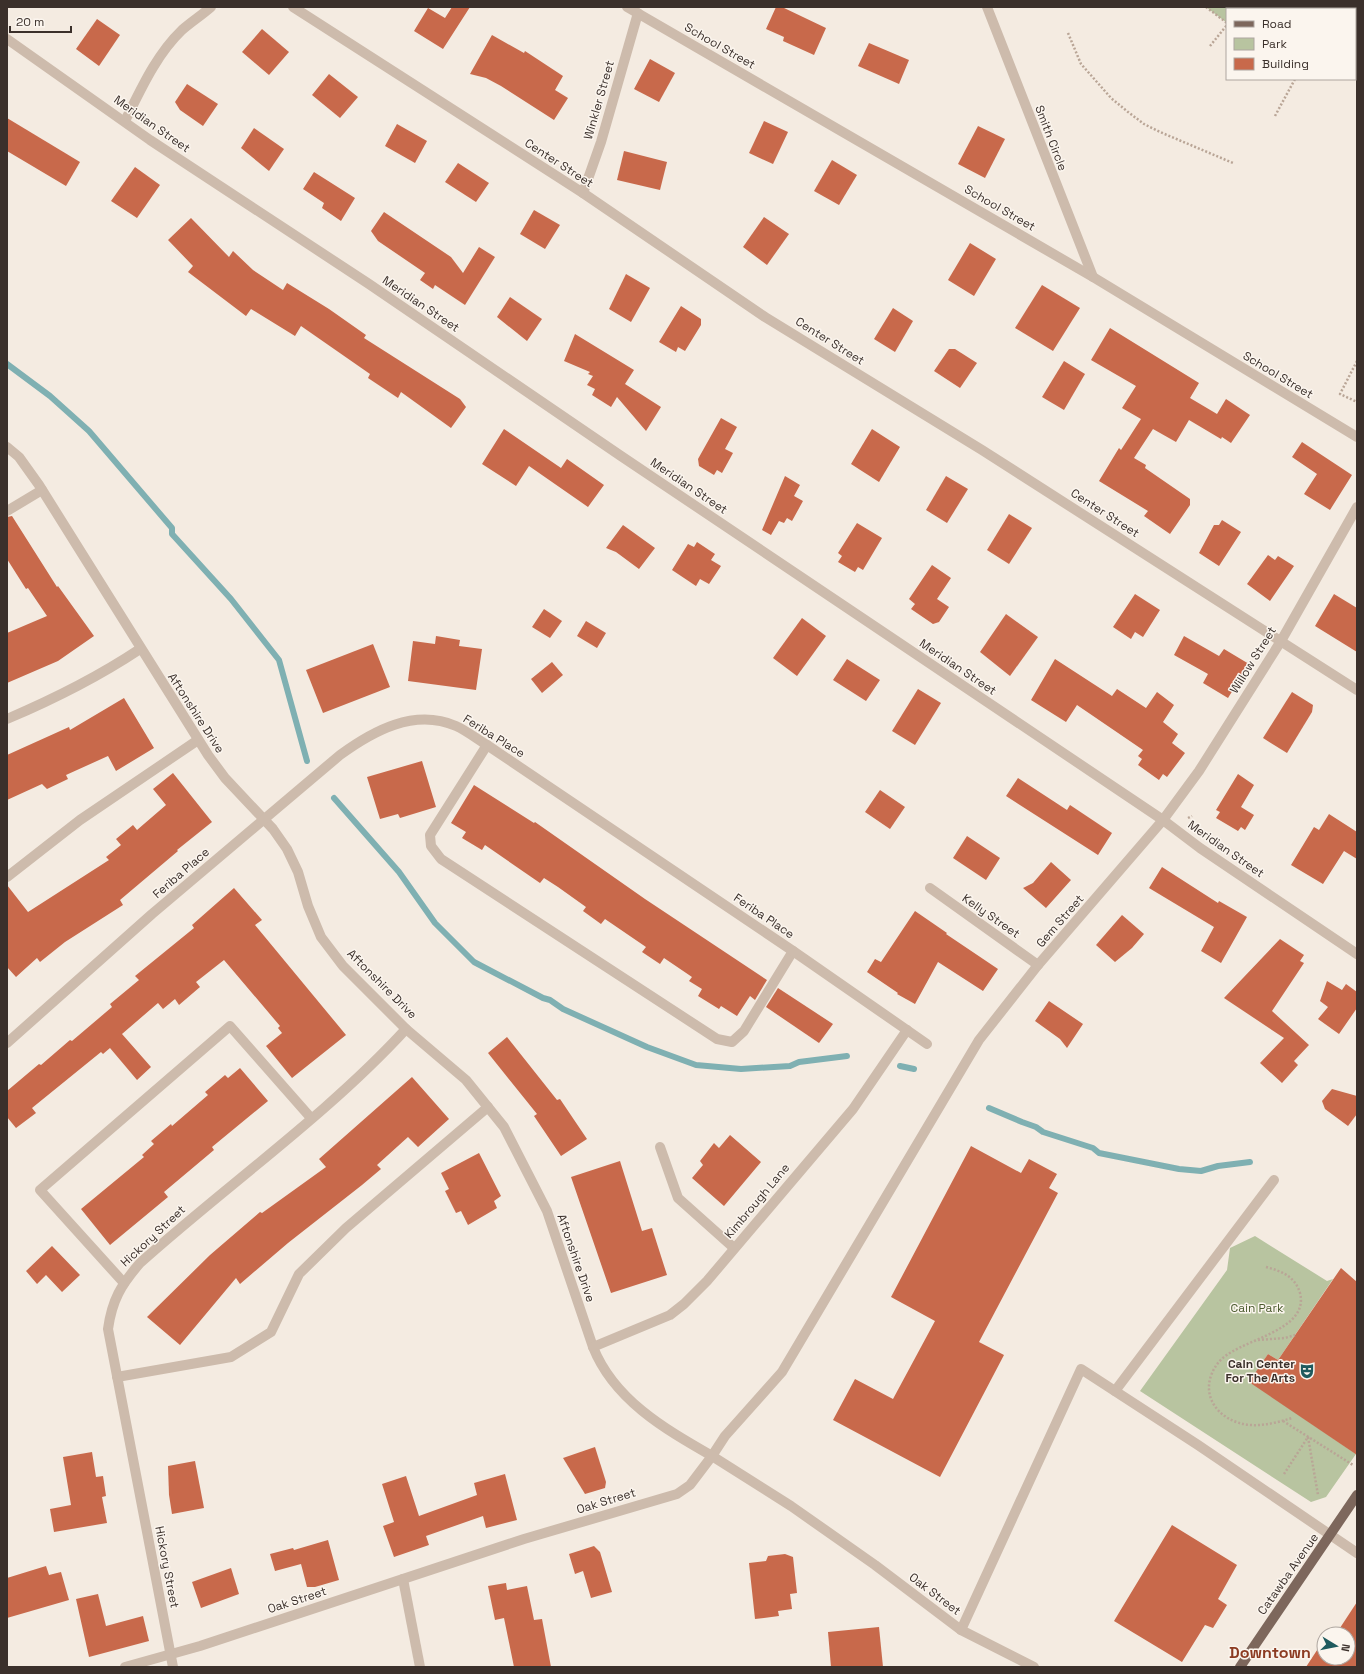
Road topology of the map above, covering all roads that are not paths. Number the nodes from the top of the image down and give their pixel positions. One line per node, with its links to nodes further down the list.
1 (211, 7): 7 (street)
2 (293, 7): 8 (street, Center Street)
3 (627, 7): 5 (street, School Street)
4 (987, 7): 9 (street, Smith Circle)
5 (638, 13): 8 (street, Winkler Street); 9 (street, School Street)
6 (7, 39): 7 (street, Meridian Street)
7 (125, 121): 22 (street, Meridian Street)
8 (583, 193): 15 (street, Center Street)
9 (1093, 277): 10 (street, School Street)
10 (1357, 438)
11 (7, 447): 12 (street, Aftonshire Drive)
12 (42, 490): 14 (street); 16 (street, Aftonshire Drive)
13 (1357, 507): 15 (street, Willow Street)
14 (7, 511)
15 (1280, 641): 17 (street, Center Street); 22 (street, Willow Street)
16 (140, 648): 18 (street); 19 (street, Aftonshire Drive)
17 (1357, 690)
18 (7, 719)
19 (198, 740): 21 (street, Aftonshire Drive); 23 (street)
20 (487, 745): 21 (street, Feriba Place); 25 (street, Feriba Place); 25 (street)
21 (263, 818): 28 (street, Aftonshire Drive); 30 (street, Feriba Place)
22 (1162, 820): 26 (street, Meridian Street); 27 (street, Gem Street)
23 (7, 877)
24 (930, 888): 27 (street, Kelly Street)
25 (793, 951): 29 (street, Feriba Place)
26 (1357, 954)
27 (1038, 965): 41 (street, Gem Street)
28 (406, 1029): 32 (street, Aftonshire Drive); 33 (street, Hickory Street)
29 (907, 1030): 31 (street, Feriba Place); 36 (street, Kimbrough Lane)
30 (7, 1043)
31 (927, 1044)
32 (488, 1107): 38 (street, Aftonshire Drive); 39 (street)
33 (311, 1118): 37 (street, Hickory Street); 37 (street)
34 (660, 1147): 36 (street)
35 (1274, 1180): 40 (street)
36 (734, 1248): 38 (street, Kimbrough Lane)
37 (124, 1283): 39 (street, Hickory Street)
38 (593, 1347): 41 (street, Aftonshire Drive)
39 (117, 1378): 47 (street, Hickory Street)
40 (1115, 1391): 43 (street); 46 (street)
41 (712, 1456): 45 (street, Oak Street); 46 (street, Oak Street)
42 (1357, 1495): 43 (main road, Catawba Avenue)
43 (1331, 1535): 44 (street); 52 (main road, Catawba Avenue)
44 (1357, 1553)
45 (403, 1579): 47 (street, Oak Street); 50 (street)
46 (961, 1630): 51 (street, Oak Street)
47 (171, 1654): 48 (street, Oak Street); 49 (street, Hickory Street)
48 (125, 1667)
49 (174, 1667)
50 (420, 1667)
51 (1034, 1667)
52 (1240, 1667)

